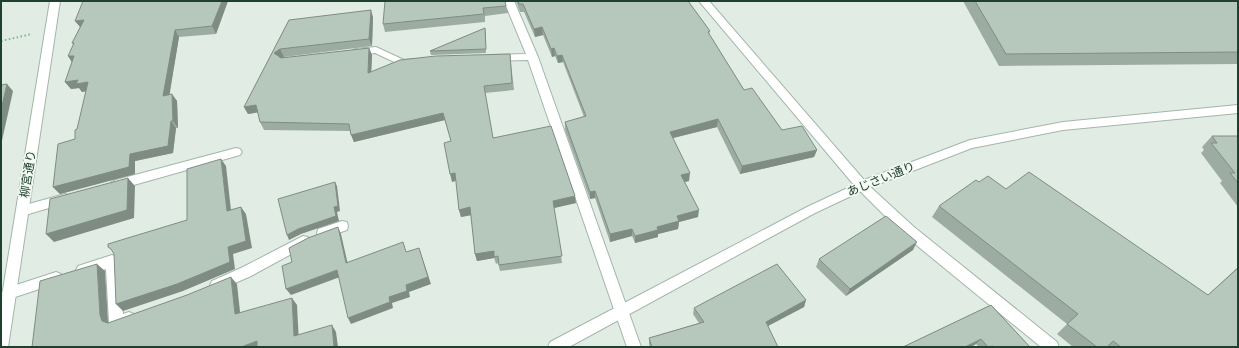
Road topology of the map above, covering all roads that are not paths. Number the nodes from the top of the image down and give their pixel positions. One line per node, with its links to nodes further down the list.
1 (55, 1): 13 (street, 柳宮通り)
2 (508, 1): 5 (street)
3 (704, 1): 10 (street)
4 (346, 54): 7 (street)
5 (533, 56): 6 (street); 18 (street)
6 (486, 58)
7 (424, 60)
8 (1238, 109): 10 (street, あじさい通り)
9 (236, 152): 11 (street)
10 (862, 186): 18 (street, あじさい通り); 22 (street)
11 (106, 188)
12 (76, 196): 13 (street)
13 (22, 211): 16 (street, 柳宮通り)
14 (342, 226): 15 (street)
15 (202, 291)
16 (10, 292): 17 (street); 19 (street, 柳宮通り)
17 (145, 312)
18 (622, 312): 20 (street, あじさい通り); 21 (street)
19 (1, 347)
20 (555, 347)
21 (634, 347)
22 (1052, 347)

